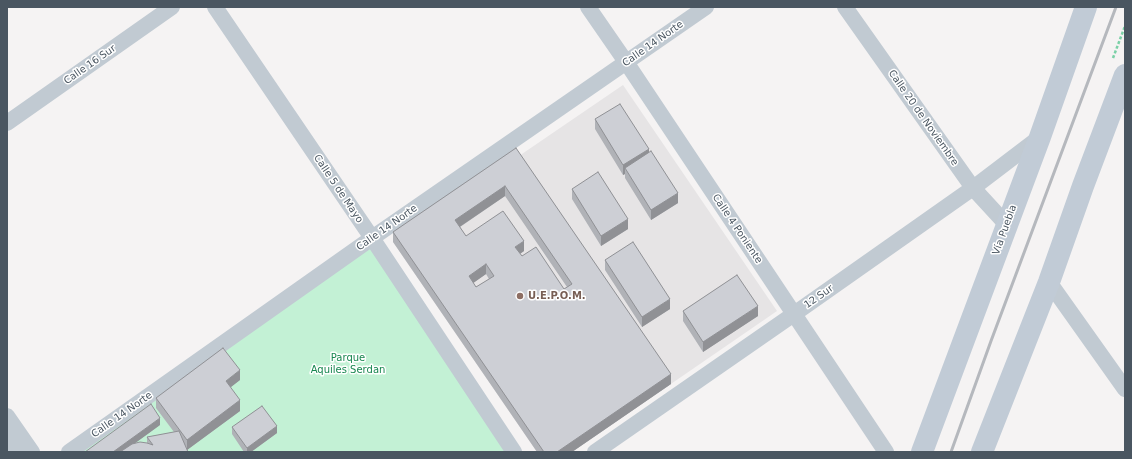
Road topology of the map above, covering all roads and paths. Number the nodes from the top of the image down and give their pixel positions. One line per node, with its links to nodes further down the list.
1 (172, 7): 9 (street, Calle 16 Sur)
2 (215, 7): 13 (street, Calle 5 de Mayo)
3 (588, 7): 7 (street, Calle 4 Poniente)
4 (706, 7): 7 (street, Calle 14 Norte)
5 (845, 7): 11 (street, Calle 20 de Noviembre)
6 (1086, 7): 10 (main road, Vía Puebla)
7 (626, 62): 13 (street, Calle 14 Norte); 15 (street, Calle 4 Poniente)
8 (1123, 85): 14 (main road)
9 (7, 123)
10 (1040, 138): 11 (street, 12 Sur); 12 (main road, Vía Puebla)
11 (973, 188): 12 (street, Calle 20 de Noviembre); 15 (street, 12 Sur)
12 (1007, 225): 25 (main road, Vía Puebla)
13 (372, 238): 21 (street, Calle 14 Norte); 22 (street, Calle 5 de Mayo)
14 (1048, 282): 16 (street); 26 (main road)
15 (794, 314): 23 (street, 12 Sur); 24 (street, Calle 4 Poniente)
16 (1125, 389)
17 (7, 416): 20 (street)
18 (7, 420): 19 (street)
19 (14, 452)
20 (32, 452)
21 (69, 452)
22 (514, 452)
23 (595, 452)
24 (886, 452)
25 (922, 452)
26 (982, 452)

